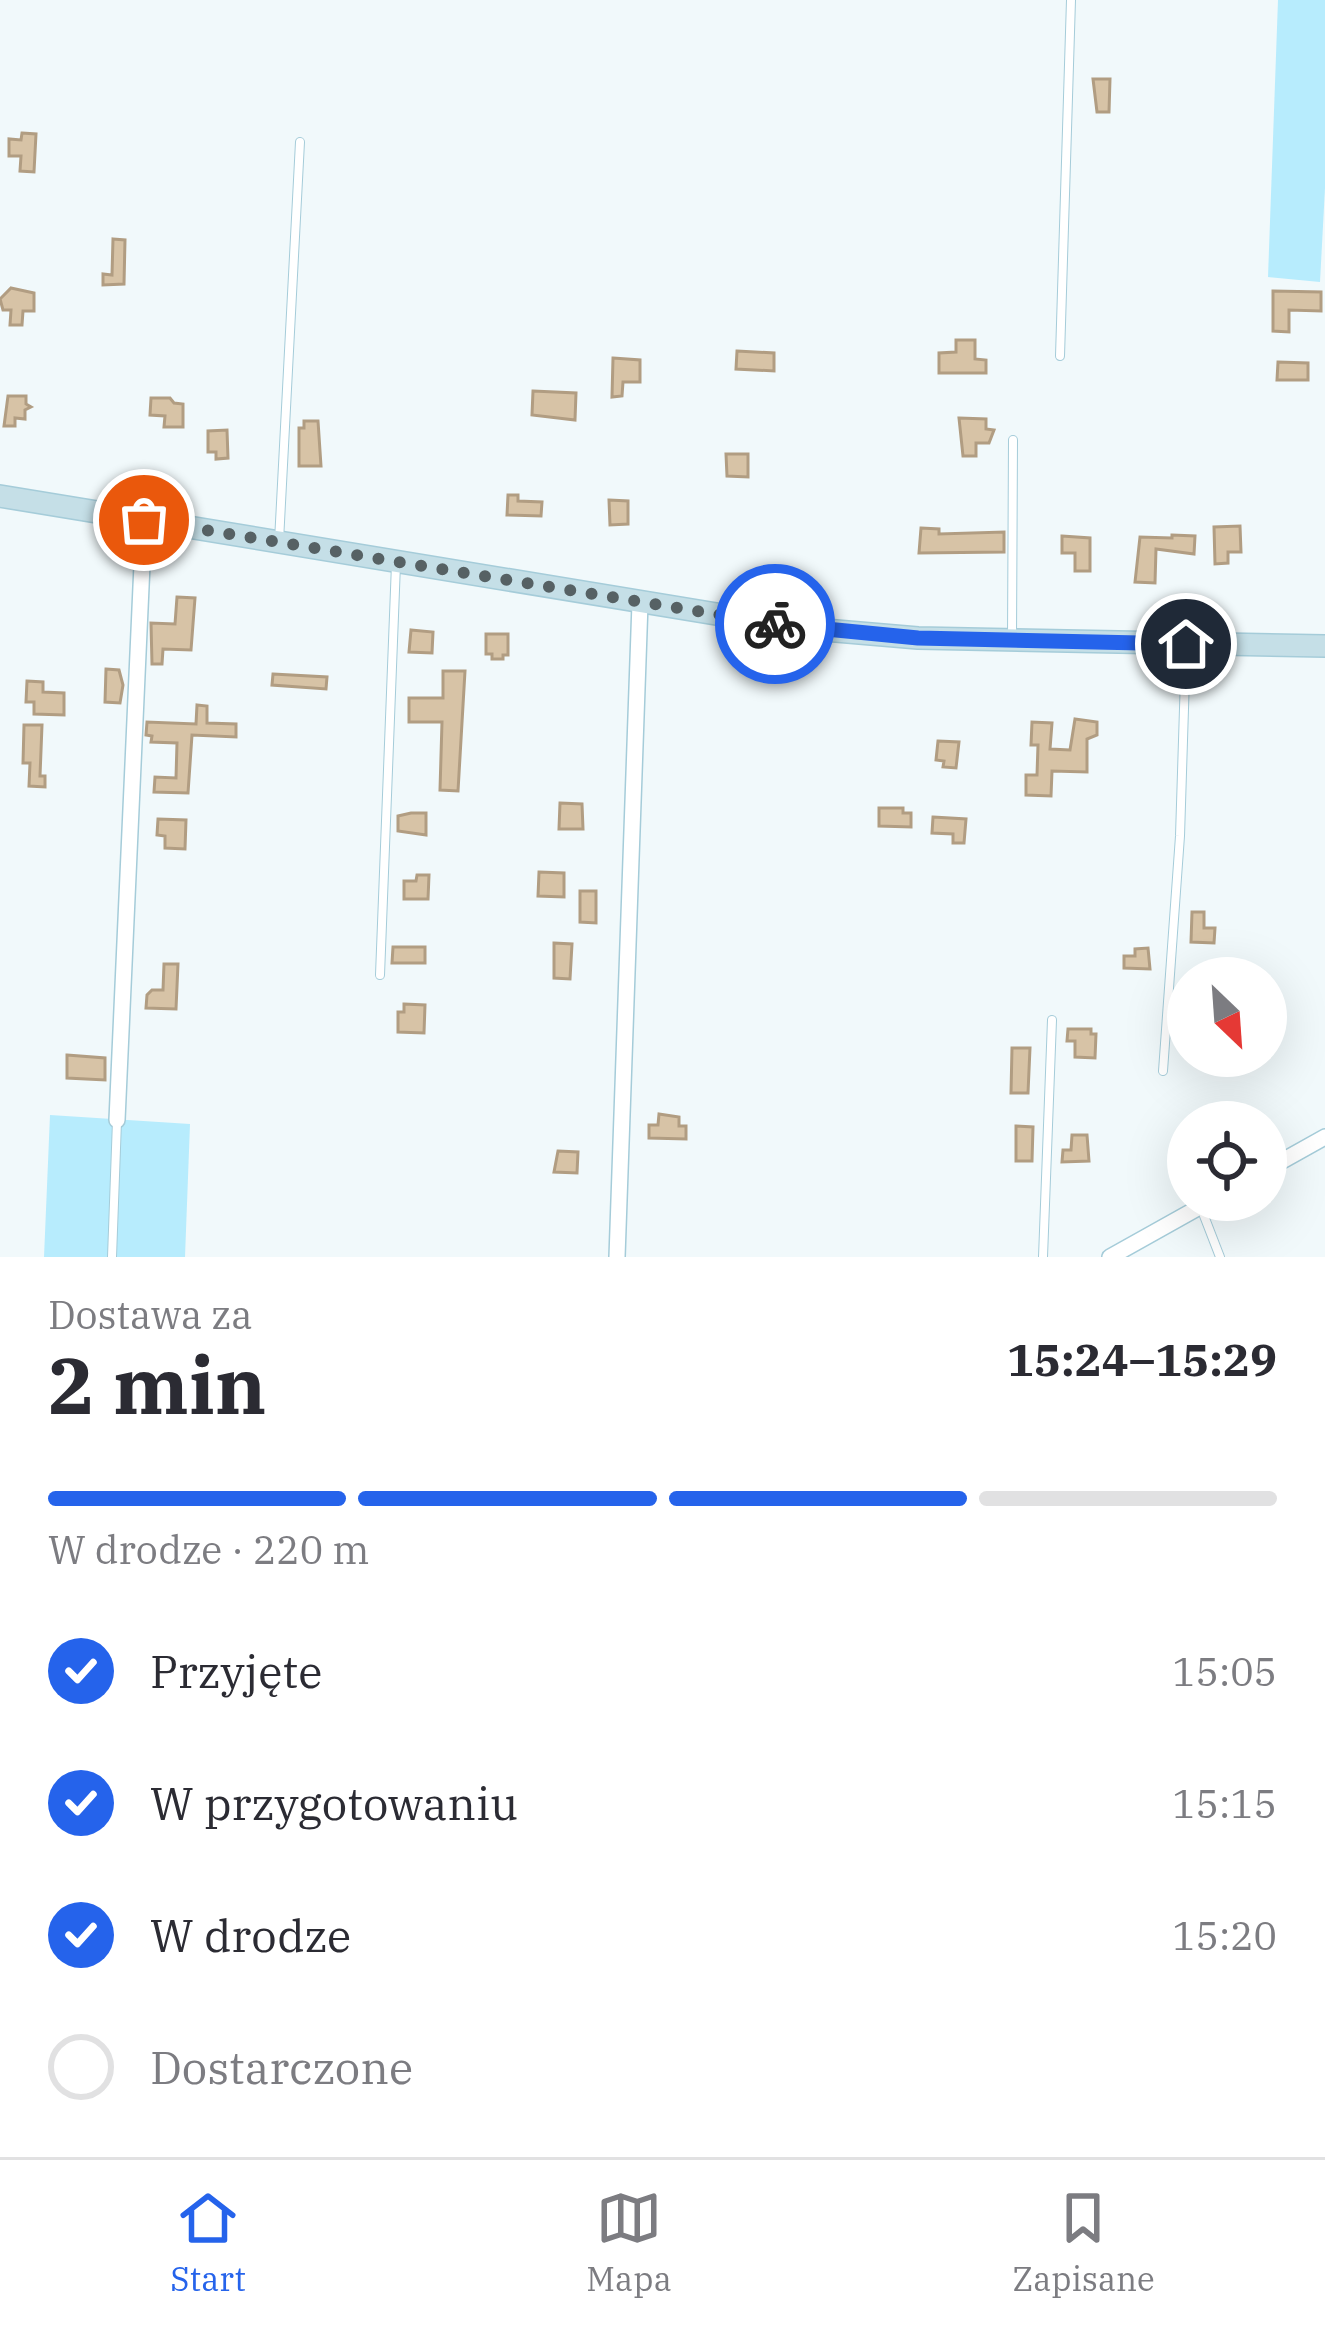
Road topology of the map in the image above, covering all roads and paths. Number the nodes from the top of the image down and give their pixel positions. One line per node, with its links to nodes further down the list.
1 (1071, 0): 3 (lane)
2 (300, 142): 7 (lane)
3 (1060, 356)
4 (1013, 440): 10 (lane)
5 (0, 496): 6 (main road)
6 (144, 520): 7 (main road); 16 (street)
7 (279, 543): 8 (main road)
8 (396, 562): 9 (main road); 13 (lane)
9 (640, 604): 10 (main road); 22 (street)
10 (1012, 640): 11 (main road)
11 (1186, 644): 12 (main road); 15 (lane)
12 (1325, 646)
13 (380, 975)
14 (1052, 1019): 23 (lane)
15 (1163, 1071)
16 (117, 1120): 21 (lane)
17 (1325, 1137): 18 (street)
18 (1287, 1158)
19 (1174, 1221): 24 (street)
20 (1211, 1221): 25 (lane)
21 (112, 1257)
22 (617, 1257)
23 (1043, 1257)
24 (1110, 1257)
25 (1220, 1257)

